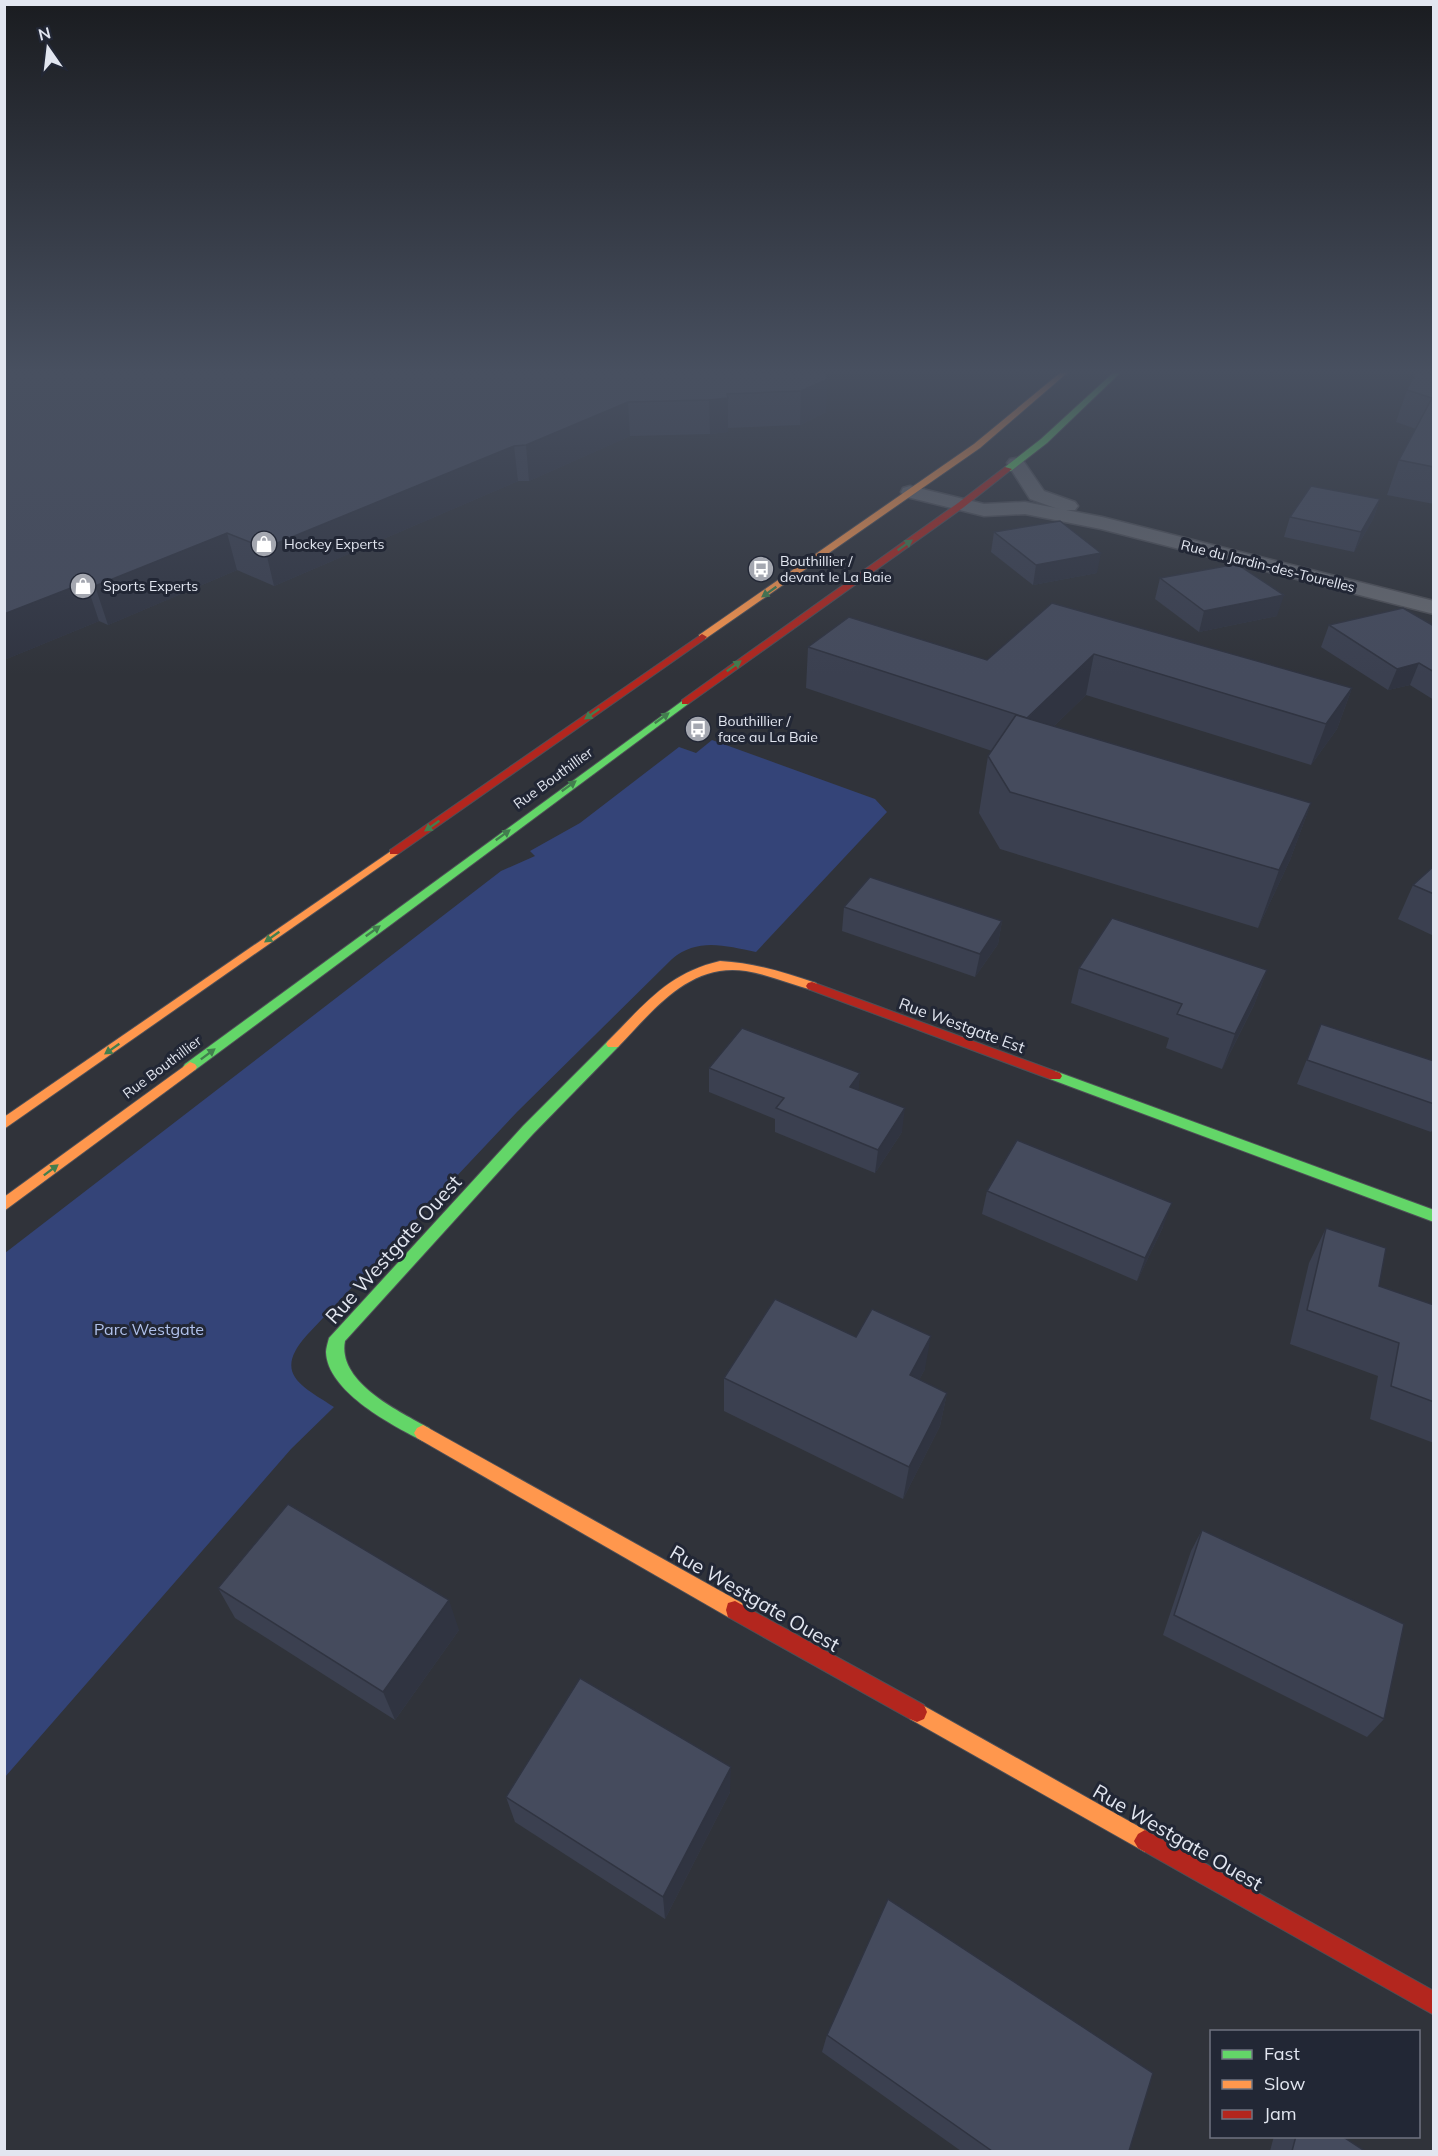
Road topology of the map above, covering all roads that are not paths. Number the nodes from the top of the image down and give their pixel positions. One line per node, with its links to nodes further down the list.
1 (936, 474): 4 (street, Rue Bouthillier)
2 (1016, 474): 6 (street, Rue Bouthillier)
3 (1023, 474): 5 (street)
4 (910, 492): 6 (street, Rue du Jardin-des-Tourelles); 10 (street, Rue Bouthillier, one-way to 10)
5 (1036, 495): 7 (street); 8 (street, Rue du Jardin-des-Tourelles)
6 (961, 505): 7 (street, Rue du Jardin-des-Tourelles); 12 (street, Rue Bouthillier, one-way to 6)
7 (1018, 508): 8 (street, Rue du Jardin-des-Tourelles)
8 (1102, 523): 9 (street, Rue du Jardin-des-Tourelles)
9 (1434, 608)
10 (4, 1124)
11 (528, 1130): 13 (street, Rue Westgate Est); 14 (street, Rue Westgate Ouest)
12 (4, 1205)
13 (1434, 1216)
14 (1434, 2004)

